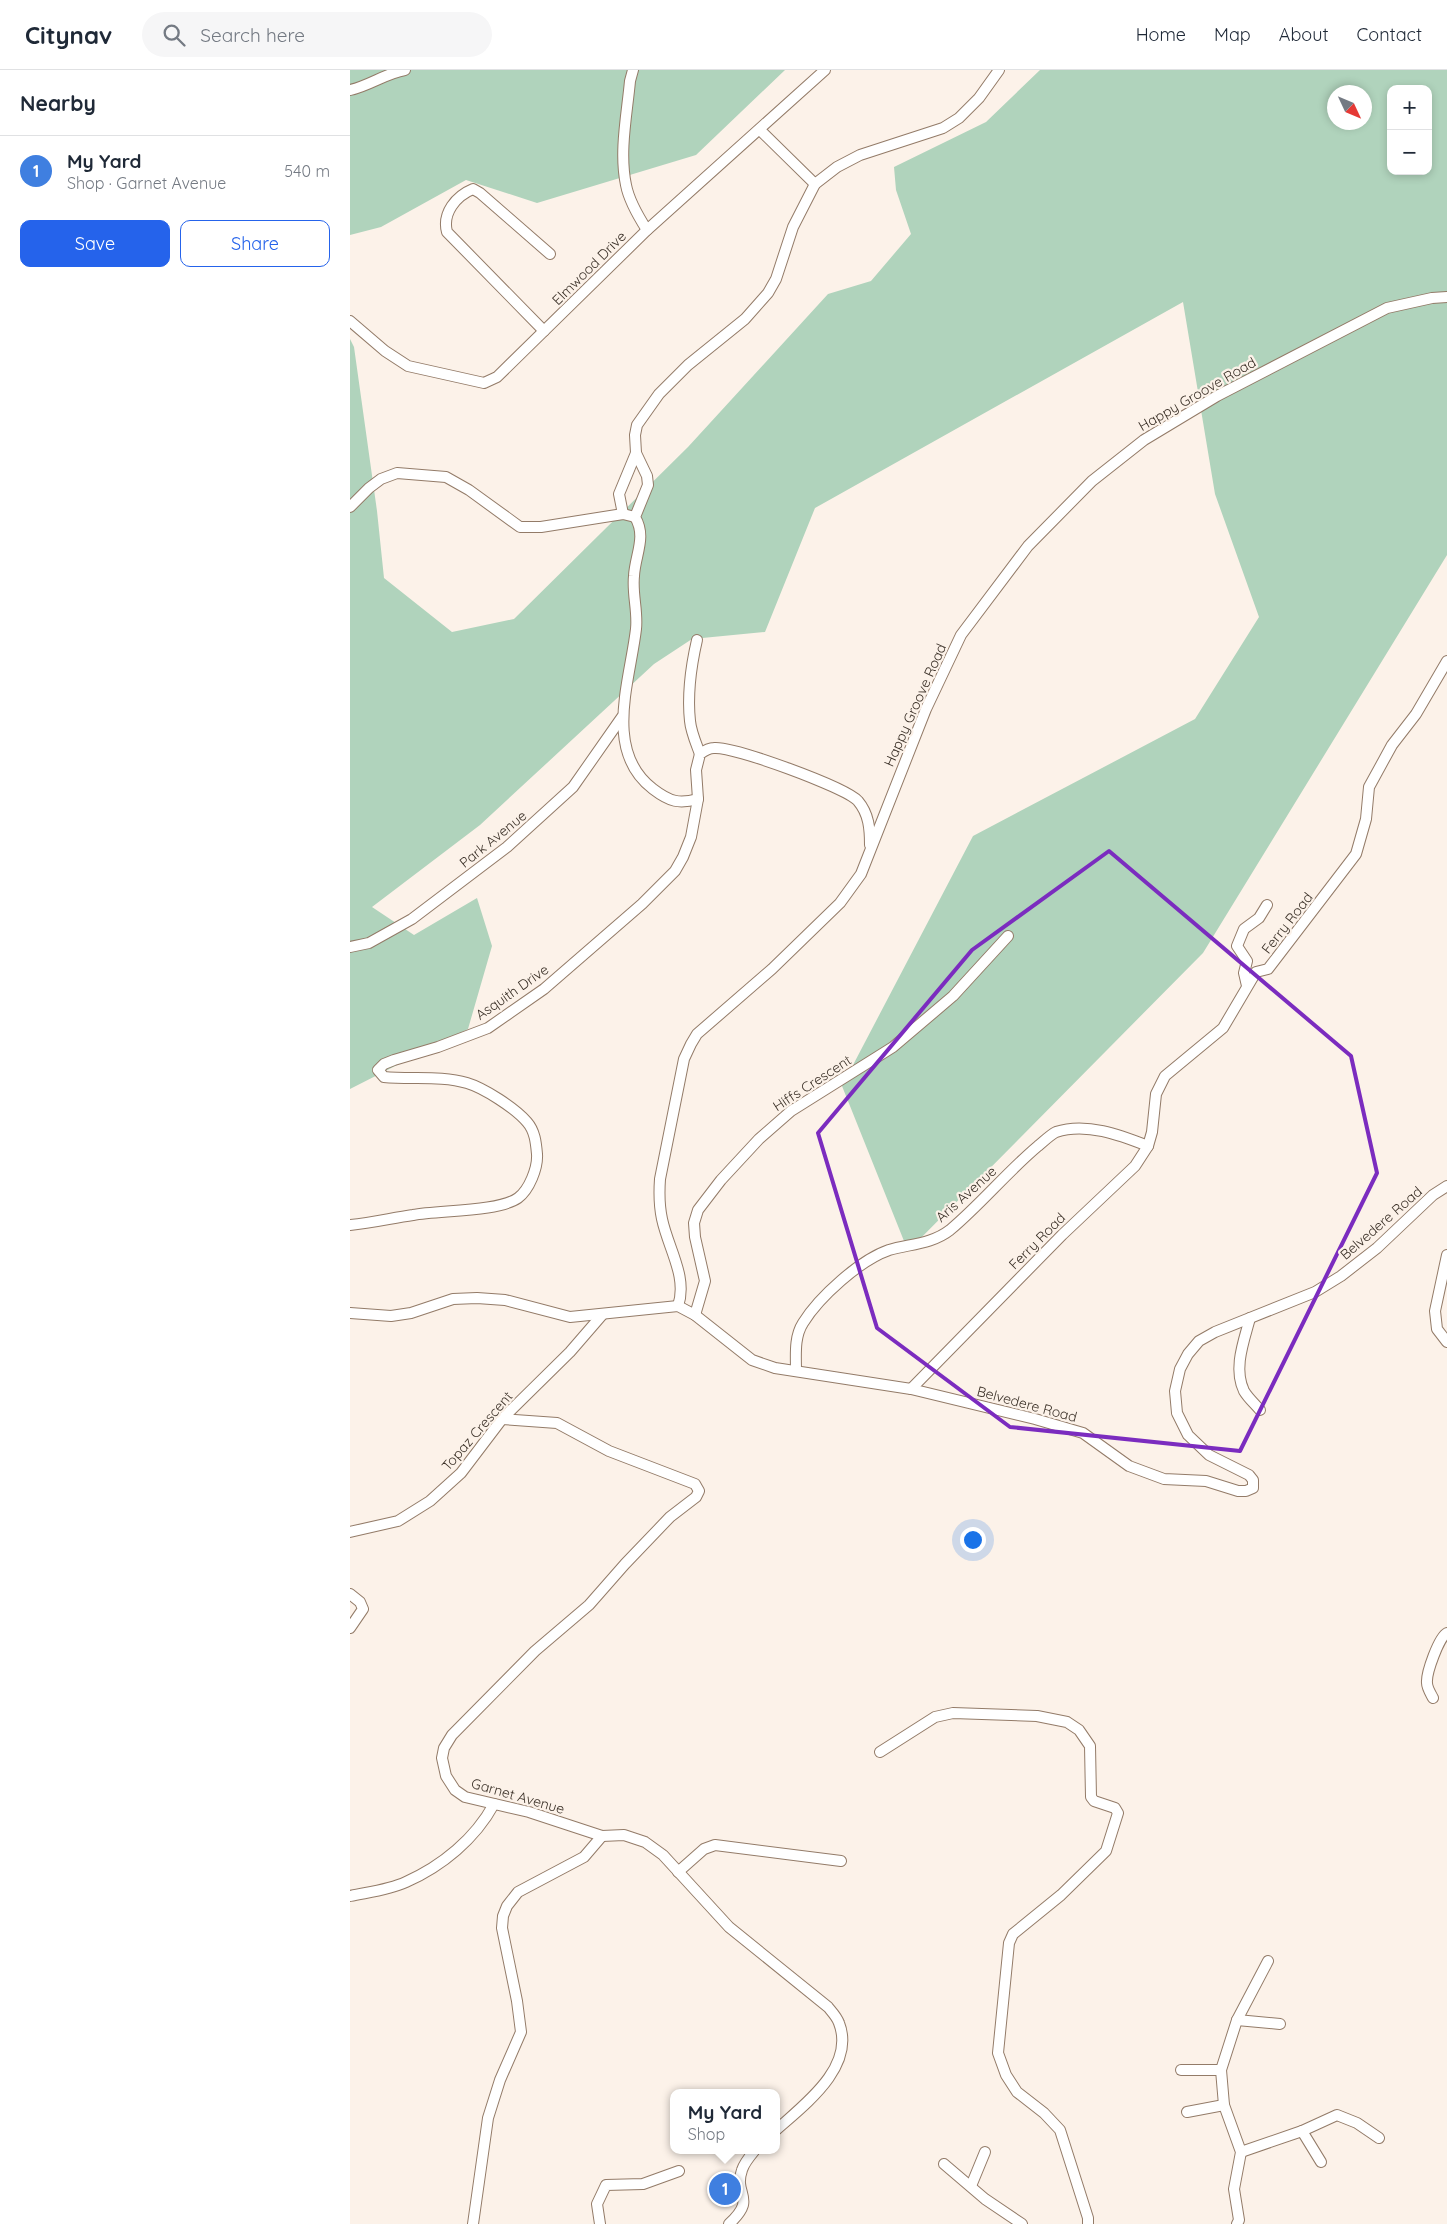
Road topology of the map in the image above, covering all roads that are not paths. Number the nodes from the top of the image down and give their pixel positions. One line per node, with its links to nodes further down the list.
1 (405, 70): 5 (street)
2 (633, 70): 8 (street)
3 (825, 70): 6 (street, Elmwood Drive)
4 (999, 70): 7 (street)
5 (350, 90)
6 (760, 130): 7 (street); 8 (street, Elmwood Drive)
7 (815, 184): 13 (street)
8 (647, 230): 12 (street, Elmwood Drive)
9 (550, 254): 12 (street)
10 (1447, 297): 22 (street, Happy Groove Road)
11 (350, 321): 12 (street, Elmwood Drive)
12 (544, 332)
13 (636, 453): 15 (street); 16 (street)
14 (350, 507): 15 (street)
15 (623, 514): 16 (street)
16 (635, 517): 19 (street)
17 (697, 640): 20 (street)
18 (1447, 661): 26 (street, Ferry Road)
19 (622, 716): 21 (street); 25 (street, Park Avenue)
20 (700, 754): 21 (street, Asquith Drive); 22 (street)
21 (698, 799): 29 (street, Asquith Drive)
22 (871, 850): 31 (street, Happy Groove Road)
23 (1267, 905): 26 (street)
24 (1008, 936): 34 (street, Hiffs Crescent)
25 (350, 947)
26 (1247, 986): 27 (street, Ferry Road)
27 (1148, 1146): 37 (street, Aris Avenue); 38 (street, Ferry Road)
28 (1447, 1186): 35 (street, Belvedere Road)
29 (350, 1225)
30 (1447, 1255): 36 (street)
31 (678, 1306): 33 (street); 34 (street, Belvedere Road)
32 (350, 1313): 33 (street)
33 (602, 1315): 40 (street, Topaz Crescent)
34 (695, 1315): 37 (street, Belvedere Road)
35 (1250, 1318): 38 (street, Belvedere Road); 39 (street)
36 (1447, 1342)
37 (796, 1371): 38 (street, Belvedere Road)
38 (911, 1389)
39 (1260, 1410)
40 (502, 1419): 41 (street, Topaz Crescent); 47 (street, Garnet Avenue)
41 (350, 1532)
42 (350, 1594): 43 (street)
43 (350, 1628)
44 (1447, 1632): 45 (street)
45 (1433, 1698)
46 (880, 1752): 69 (street)
47 (494, 1804): 48 (street, Garnet Avenue); 51 (street)
48 (602, 1836): 50 (street, Garnet Avenue); 70 (street)
49 (841, 1861): 50 (street)
50 (678, 1872): 59 (street, Garnet Avenue)
51 (350, 1896)
52 (1268, 1962): 53 (street)
53 (1236, 2020): 54 (street); 56 (street)
54 (1280, 2024)
55 (1180, 2070): 56 (street)
56 (1221, 2070): 57 (street)
57 (1224, 2105): 58 (street); 63 (street)
58 (1187, 2112)
59 (780, 2126)
60 (1302, 2131): 61 (street); 63 (street); 65 (street)
61 (1379, 2138)
62 (985, 2152): 68 (street)
63 (1241, 2152): 75 (street)
64 (752, 2154): 72 (street)
65 (1321, 2162)
66 (944, 2164): 68 (street)
67 (679, 2171): 71 (street)
68 (971, 2186): 73 (street)
69 (1088, 2221): 74 (street)
70 (473, 2224)
71 (600, 2224)
72 (729, 2224)
73 (1022, 2224)
74 (1098, 2224)
75 (1237, 2224)

